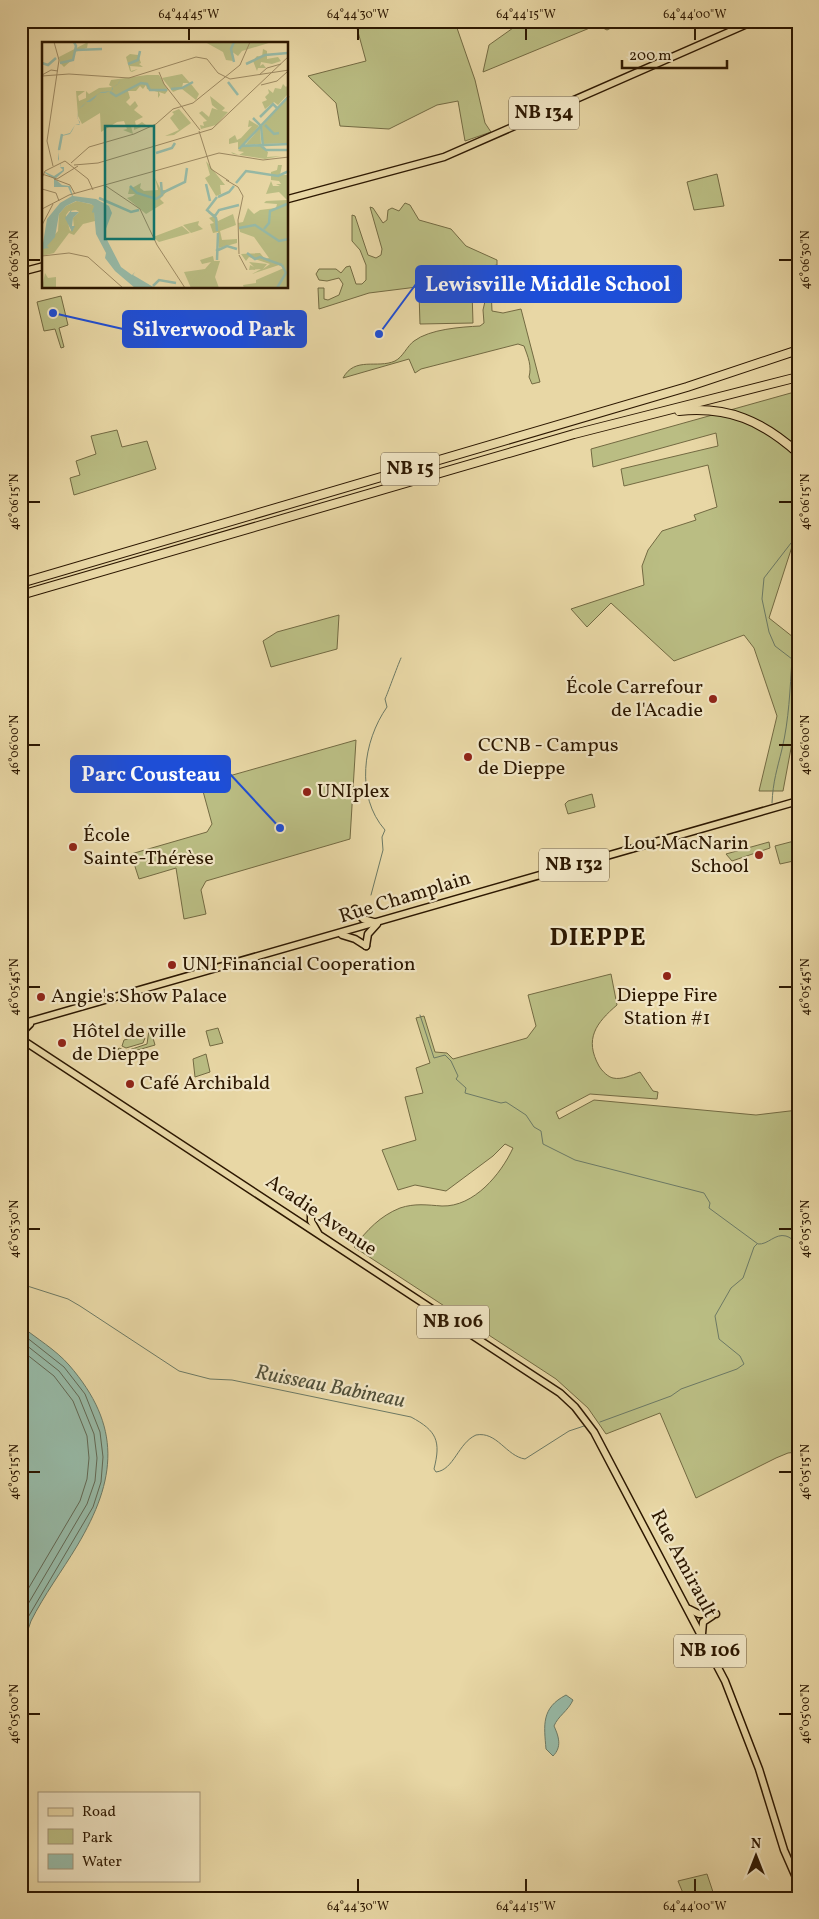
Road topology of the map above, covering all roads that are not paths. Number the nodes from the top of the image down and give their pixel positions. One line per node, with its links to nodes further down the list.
1 (754, 21): 2 (main road, NB 134)
2 (289, 199)
3 (42, 267): 4 (main road)
4 (21, 272)
5 (798, 350): 9 (highway, NB 15)
6 (798, 377): 7 (highway, NB 15)
7 (655, 413): 8 (highway); 10 (highway, NB 15)
8 (798, 453)
9 (21, 583)
10 (21, 595)
11 (798, 801): 13 (main road, Rue Champlain / NB 132)
12 (355, 909): 13 (main road)
13 (378, 923): 14 (main road, Rue Champlain / NB 132); 14 (main road)
14 (336, 935): 15 (main road, Rue Champlain / NB 132)
15 (39, 1020): 16 (main road, Rue Champlain / NB 132); 17 (main road)
16 (21, 1024)
17 (22, 1040): 19 (main road, Acadie Avenue / NB 106)
18 (311, 1210): 19 (main road)
19 (318, 1234): 20 (main road, Acadie Avenue / NB 106)
20 (594, 1432): 21 (main road, Rue Amirault / NB 106)
21 (688, 1609): 22 (main road, Rue Amirault / NB 106); 22 (main road)
22 (702, 1635): 23 (main road, Rue Amirault / NB 106)
23 (798, 1882)

